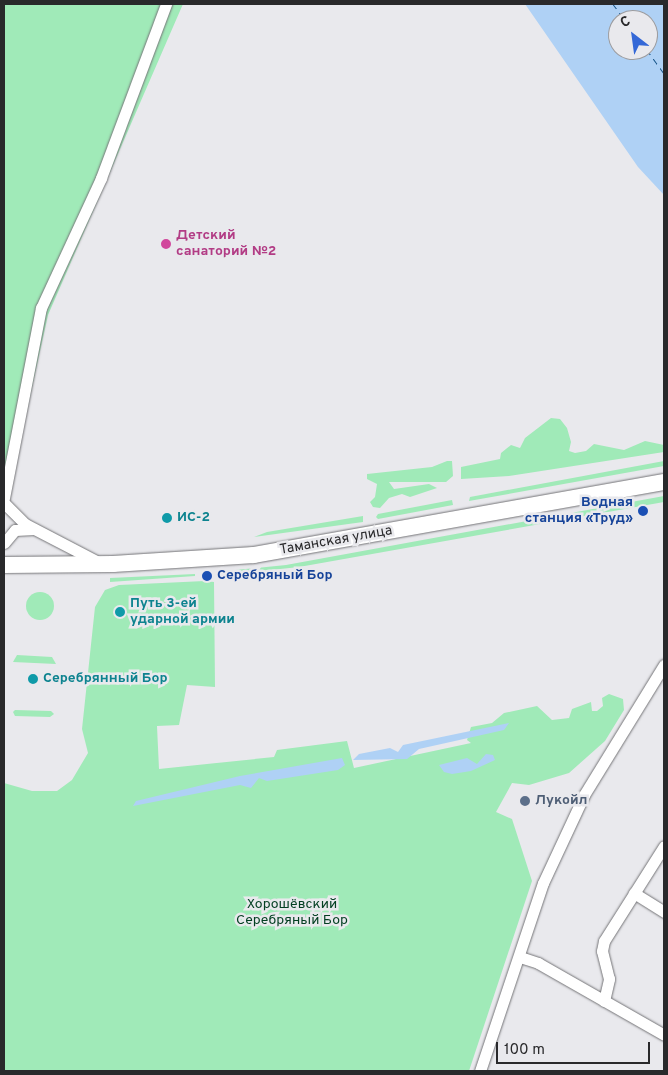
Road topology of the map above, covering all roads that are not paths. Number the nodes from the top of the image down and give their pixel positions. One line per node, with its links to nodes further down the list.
1 (166, 4): 3 (street)
2 (664, 482): 7 (street, Таманская улица)
3 (4, 498)
4 (4, 502): 5 (street)
5 (34, 529): 6 (street); 7 (street)
6 (4, 543)
7 (71, 558): 8 (street, Таманская улица)
8 (4, 565)
9 (664, 665): 13 (street)
10 (664, 846): 11 (street)
11 (634, 893): 12 (street); 14 (street)
12 (664, 912)
13 (520, 957): 14 (street); 16 (street)
14 (604, 1001): 15 (street)
15 (664, 1035)
16 (480, 1071)

